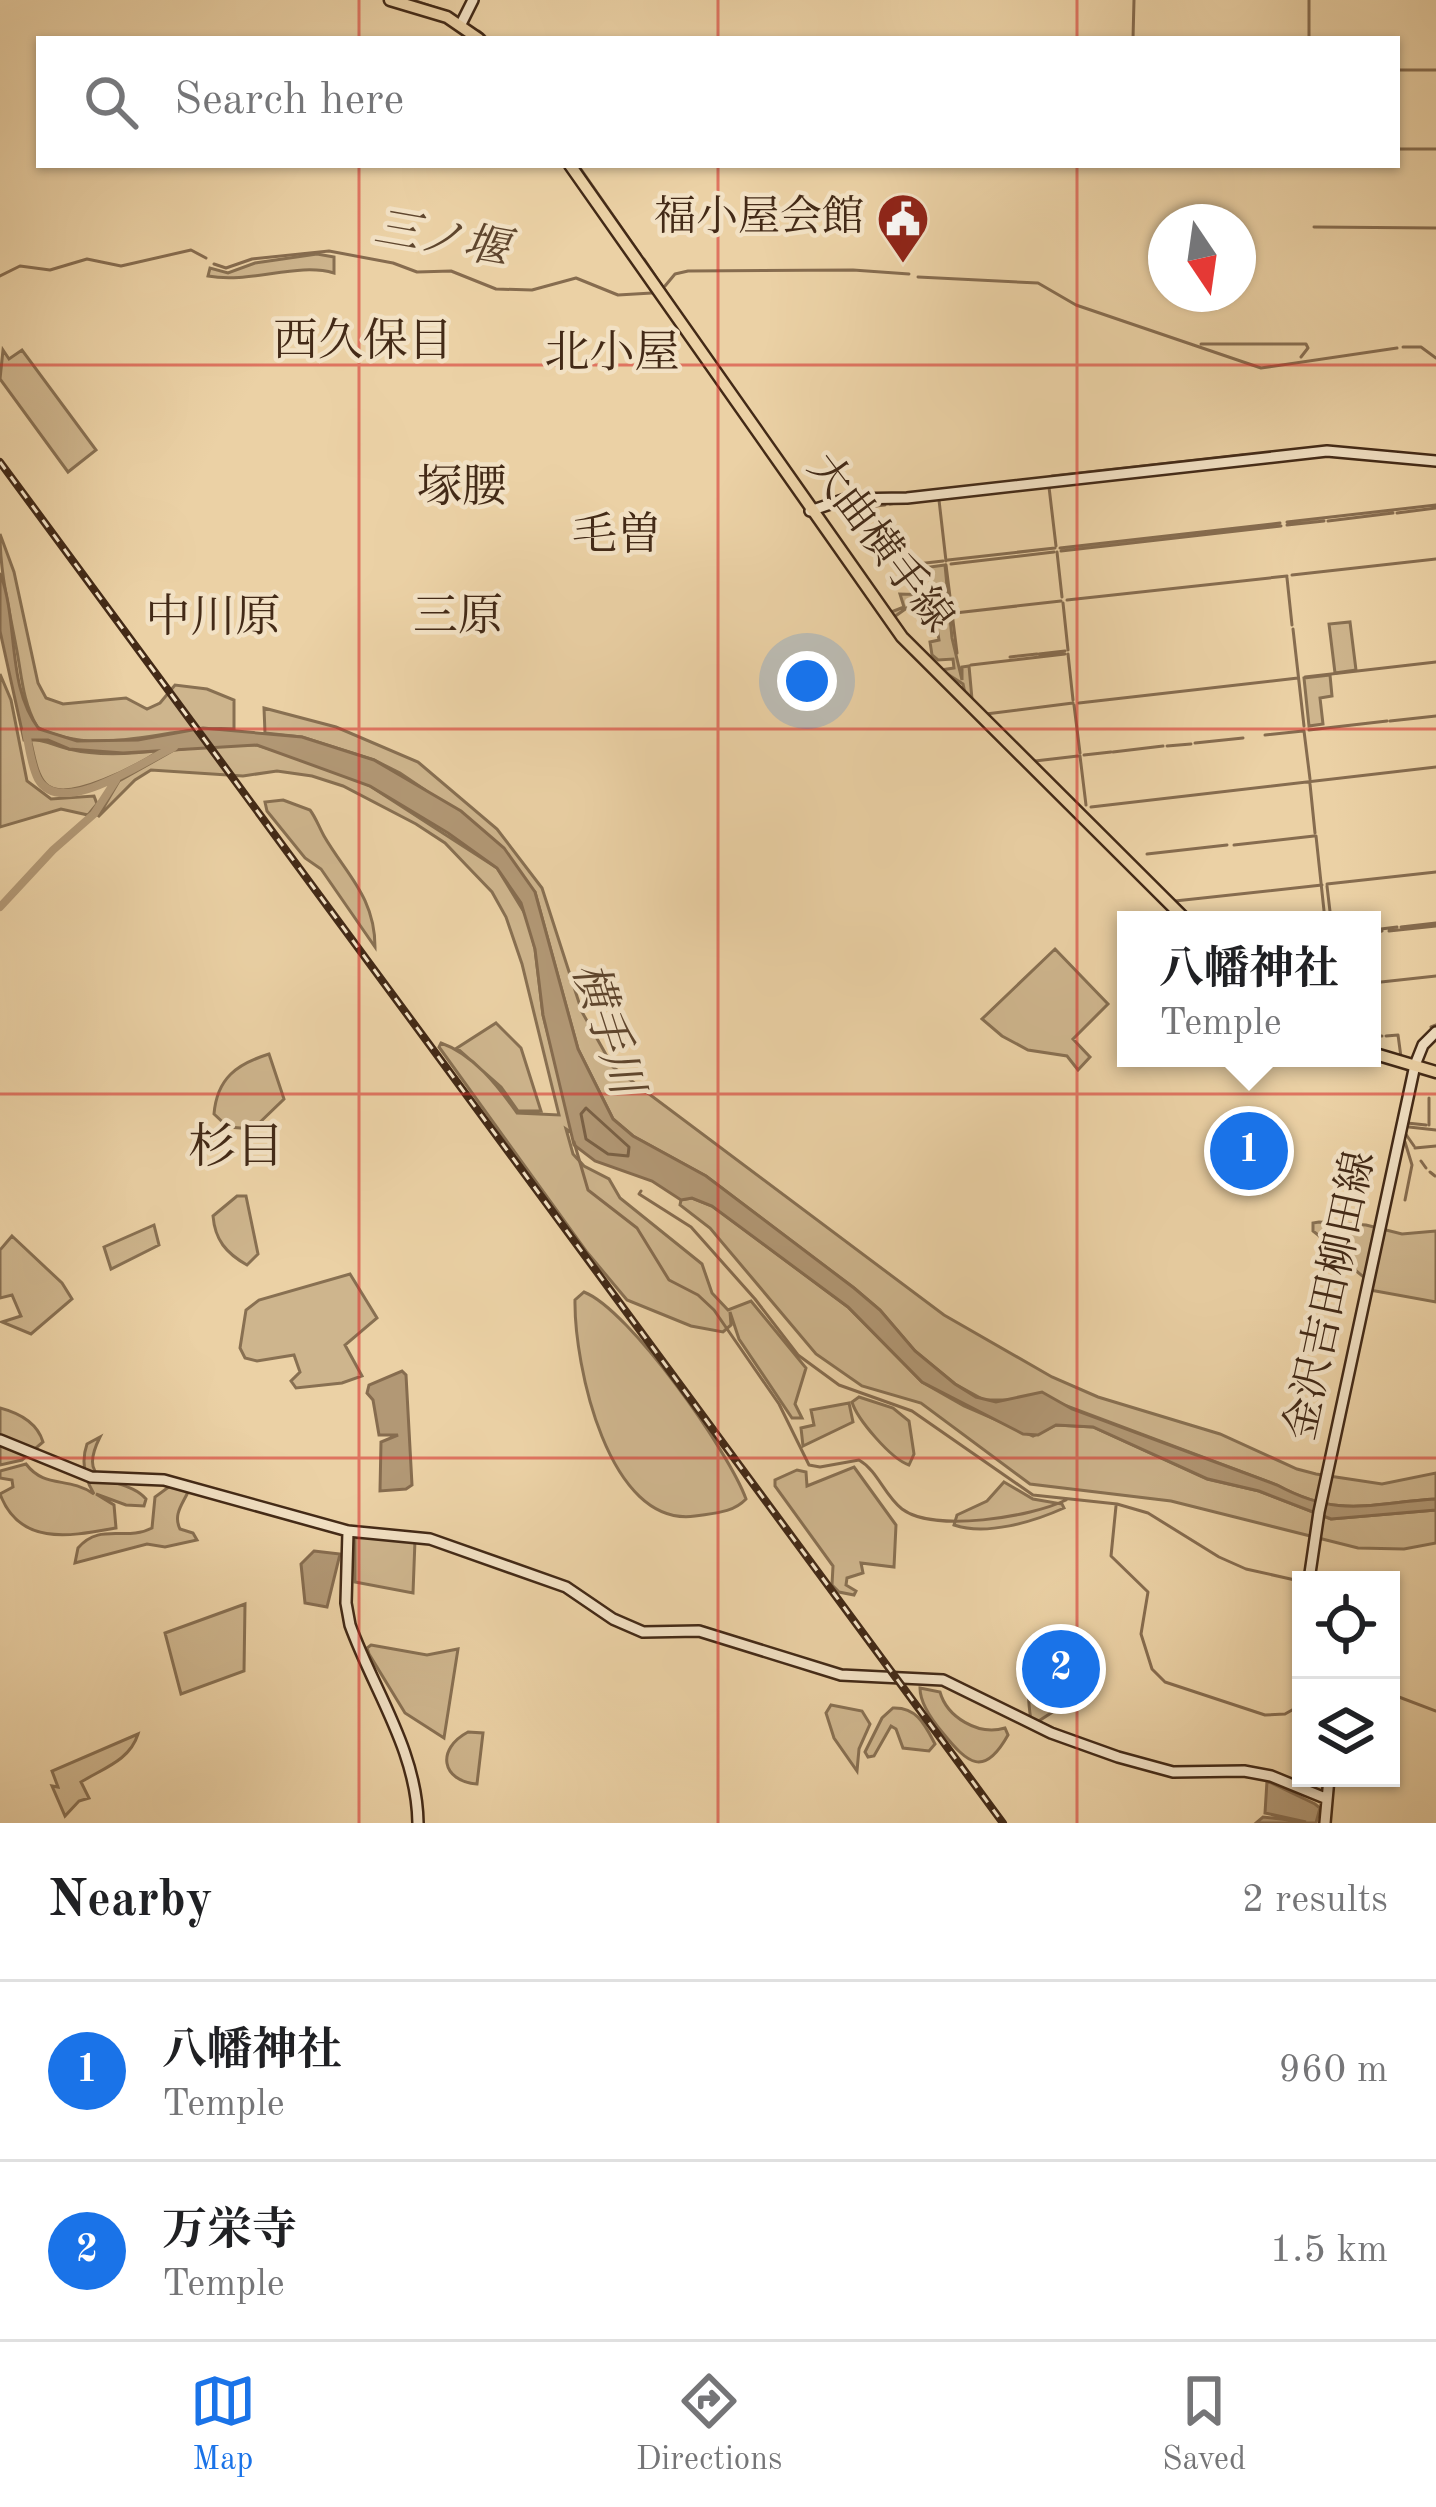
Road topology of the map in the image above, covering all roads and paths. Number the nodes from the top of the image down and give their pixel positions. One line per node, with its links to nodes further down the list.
1 (390, 0): 3 (main road)
2 (473, 0): 3 (street)
3 (461, 23): 4 (main road)
4 (476, 36)
5 (572, 168): 7 (main road, 大曲横手線)
6 (1436, 461): 7 (street)
7 (810, 511): 8 (main road, 大曲横手線)
8 (1177, 911)
9 (1436, 1032): 11 (street, 金沢吉田柳田線)
10 (1381, 1056): 11 (main road)
11 (1415, 1065): 12 (main road); 15 (street, 金沢吉田柳田線)
12 (1436, 1072)
13 (0, 1440): 14 (street)
14 (348, 1531): 17 (street); 18 (street)
15 (1310, 1571)
16 (1327, 1787): 17 (street)
17 (1325, 1798): 19 (street)
18 (418, 1823)
19 (1324, 1823)

